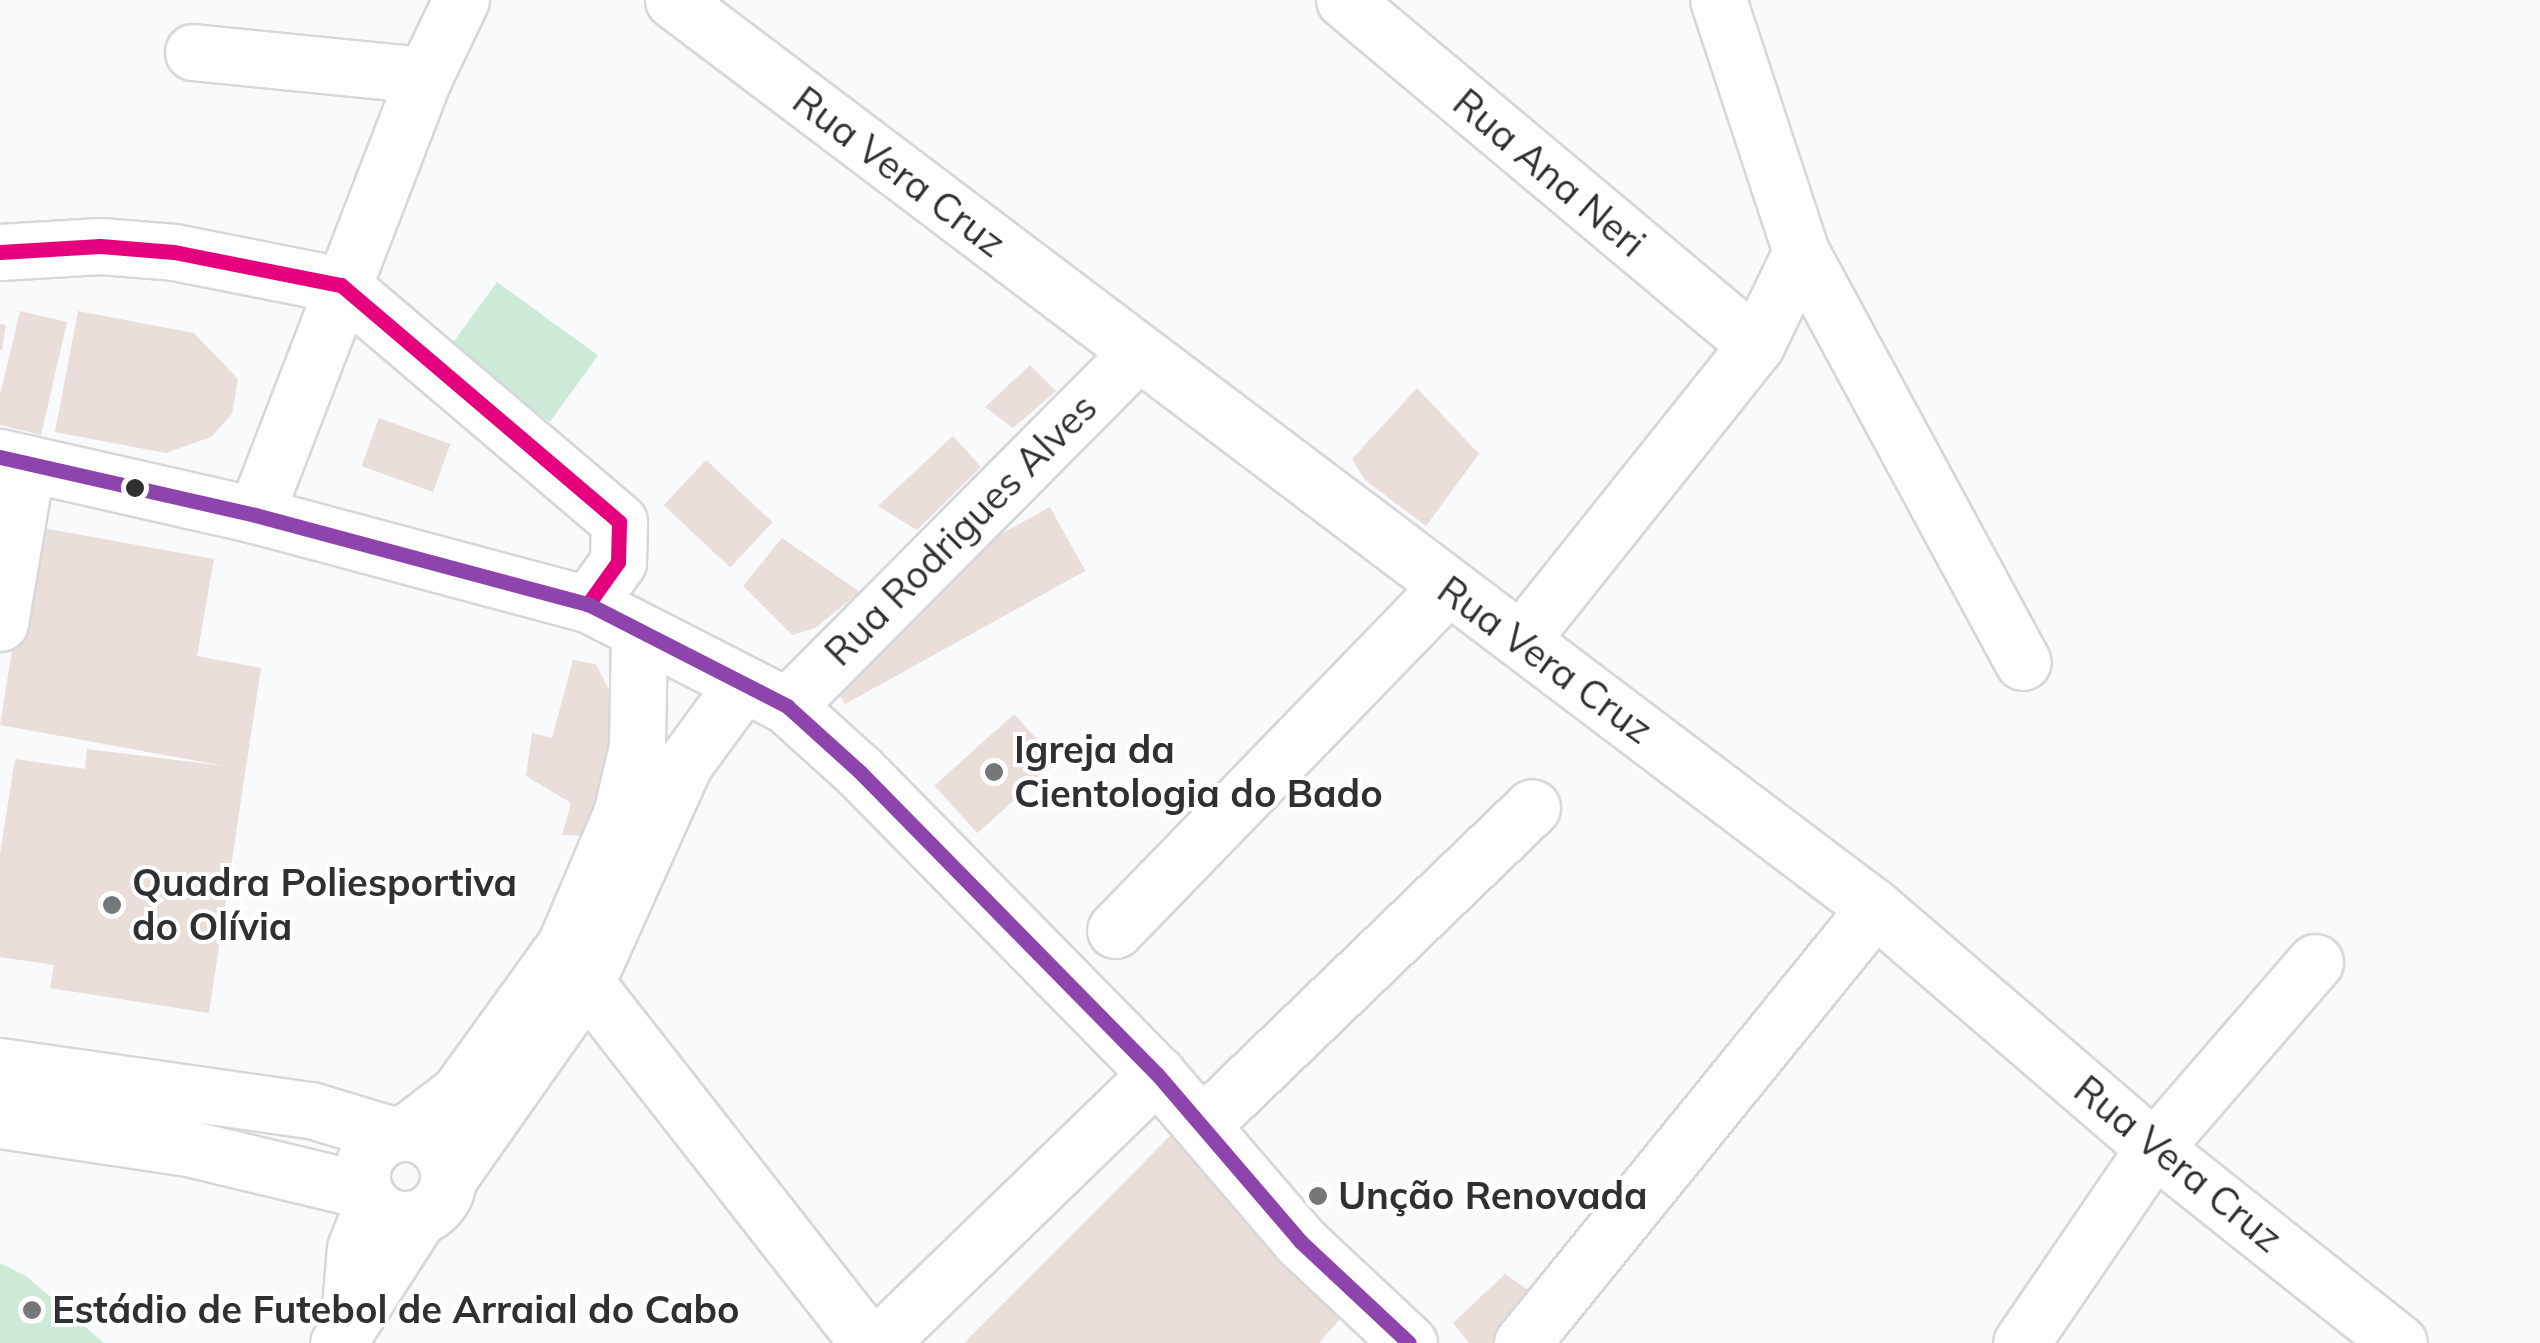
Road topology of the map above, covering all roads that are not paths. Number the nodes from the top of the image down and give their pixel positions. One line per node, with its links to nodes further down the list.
1 (461, 0): 6 (street)
2 (673, 0): 11 (street, Rua Vera Cruz)
3 (1344, 0): 10 (street, Rua Ana Neri)
4 (1718, 0): 8 (street)
5 (193, 52): 6 (street)
6 (425, 76): 9 (street)
7 (0, 252): 9 (street)
8 (1801, 252): 10 (street); 19 (street)
9 (341, 285): 13 (street); 15 (street)
10 (1756, 345): 18 (street)
11 (1136, 354): 14 (street, Rua Vera Cruz); 20 (street, Rua Rodrigues Alves)
12 (14, 460): 13 (street); 16 (street)
13 (255, 515): 15 (street)
14 (1446, 588): 18 (street, Rua Vera Cruz); 24 (street)
15 (588, 604): 17 (street)
16 (0, 623)
17 (640, 632): 20 (street); 21 (street, Rua Rodrigues Alves)
18 (1523, 637): 23 (street, Rua Vera Cruz)
19 (2023, 662)
20 (764, 695): 21 (street, Rua Rodrigues Alves); 28 (street)
21 (661, 755): 26 (street, Rua Rodrigues Alves)
22 (1532, 807): 30 (street)
23 (1875, 908): 32 (street, Rua Vera Cruz); 38 (street)
24 (1116, 930)
25 (2315, 962): 32 (street)
26 (572, 969): 31 (street, Rua Rodrigues Alves); 33 (street, Rua Rodrigues Alves); 35 (street)
27 (0, 1066): 31 (street)
28 (1157, 1074): 30 (street); 36 (street)
29 (0, 1120): 33 (street)
30 (1202, 1125): 37 (street)
31 (399, 1133): 33 (street, Rua Rodrigues Alves); 33 (street)
32 (2154, 1148): 39 (street); 40 (street, Rua Vera Cruz)
33 (401, 1198): 34 (street, Rua Rodrigues Alves)
34 (344, 1331)
35 (868, 1343)
36 (879, 1343)
37 (1409, 1343)
38 (1522, 1343)
39 (2021, 1343)
40 (2398, 1343)

